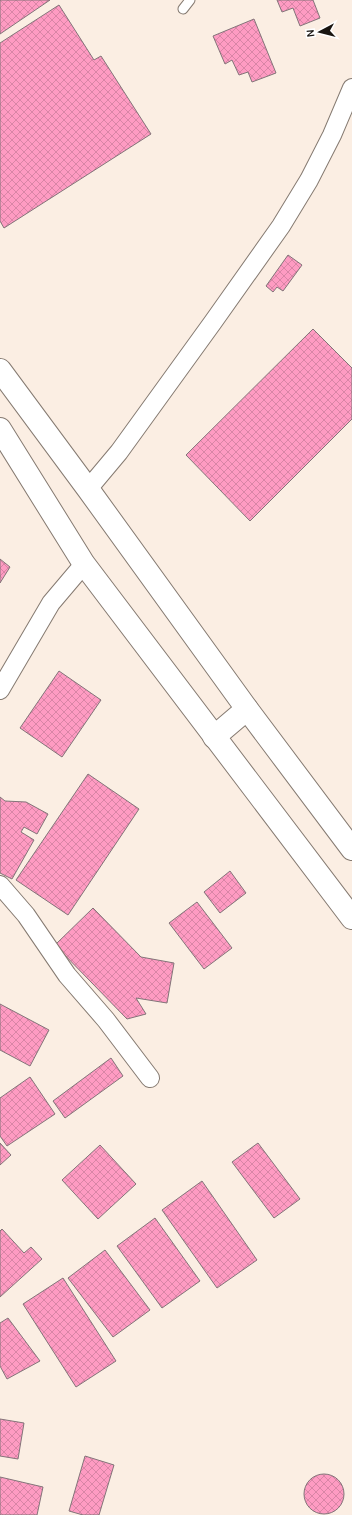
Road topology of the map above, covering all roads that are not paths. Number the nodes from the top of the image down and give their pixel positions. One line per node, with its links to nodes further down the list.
1 (190, 0): 2 (lane)
2 (183, 9)
3 (352, 88): 6 (street)
4 (0, 370): 6 (main road)
5 (0, 429): 7 (main road)
6 (88, 489): 9 (main road)
7 (84, 564): 8 (street); 10 (main road)
8 (0, 690)
9 (247, 709): 10 (main road); 11 (main road)
10 (214, 737): 13 (main road)
11 (352, 848)
12 (0, 886): 14 (street)
13 (352, 918)
14 (150, 1078)

